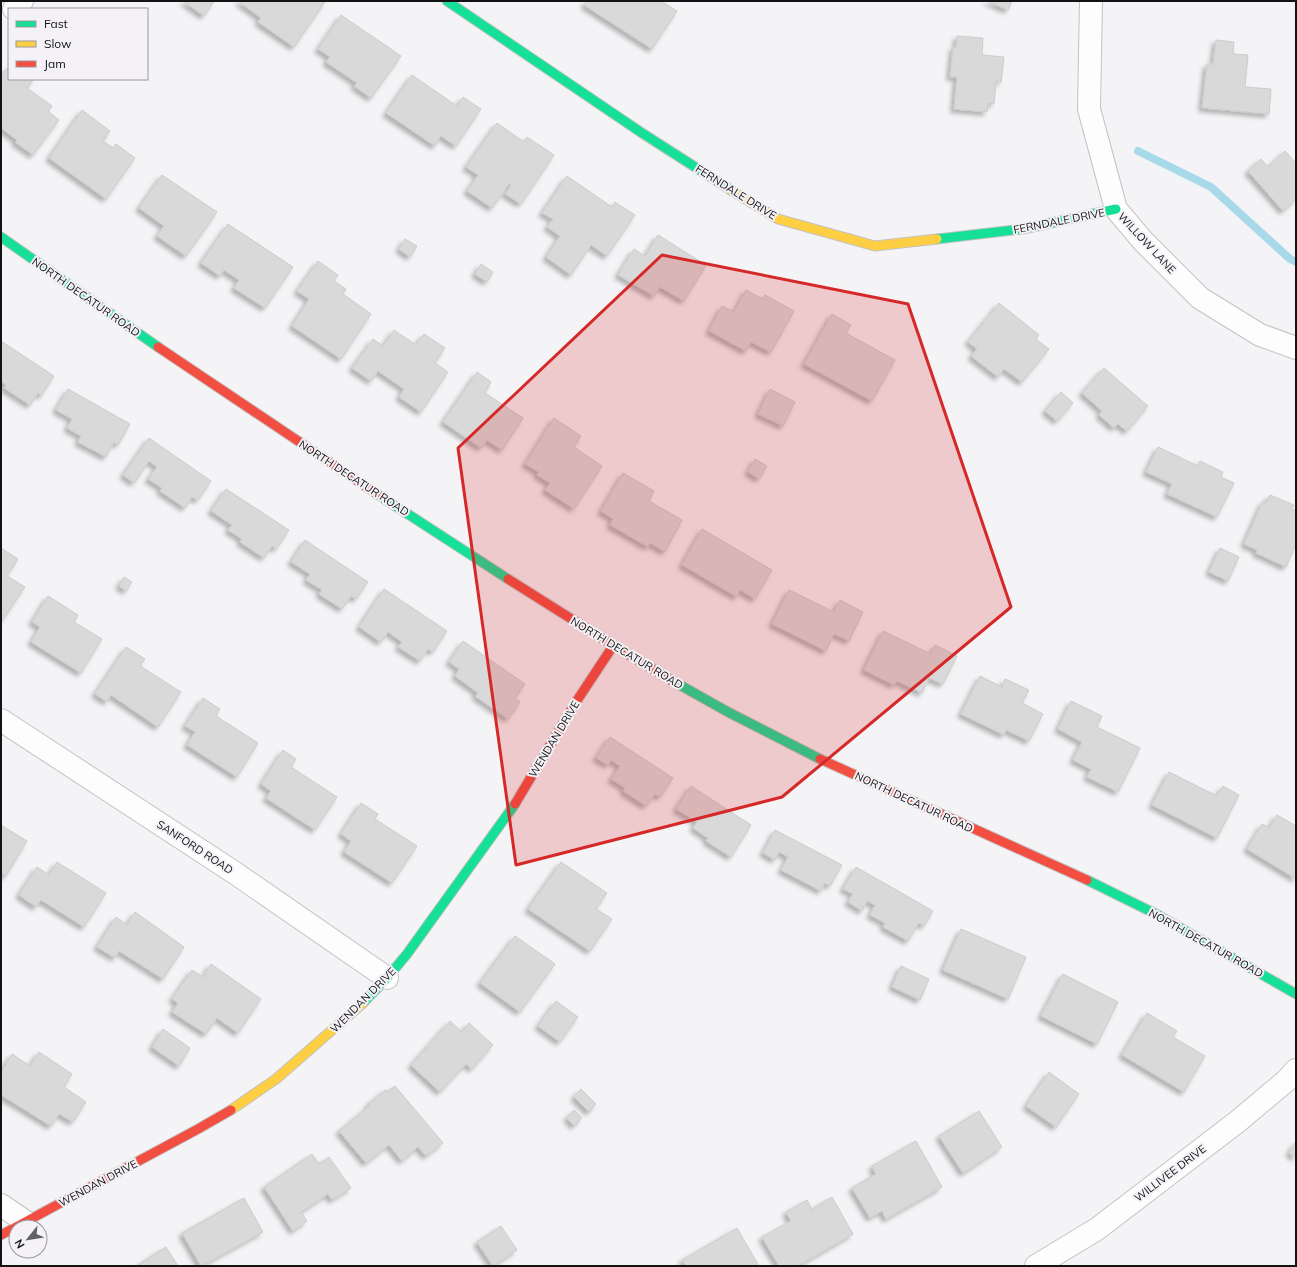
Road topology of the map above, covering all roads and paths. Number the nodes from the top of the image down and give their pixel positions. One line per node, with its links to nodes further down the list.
1 (447, 1): 3 (street, FERNDALE DRIVE)
2 (1091, 1): 3 (street, WILLOW LANE)
3 (1116, 209): 5 (street, WILLOW LANE)
4 (1, 237): 6 (street, NORTH DECATUR ROAD)
5 (1296, 348)
6 (613, 646): 8 (street, WENDAN DRIVE); 9 (street, NORTH DECATUR ROAD)
7 (1, 720): 8 (street, SANFORD ROAD)
8 (387, 978): 13 (street, WENDAN DRIVE)
9 (1296, 994)
10 (1296, 1070): 14 (street, WILLIVEE DRIVE)
11 (1, 1205): 12 (street)
12 (22, 1219)
13 (32, 1219)
14 (1036, 1266)

